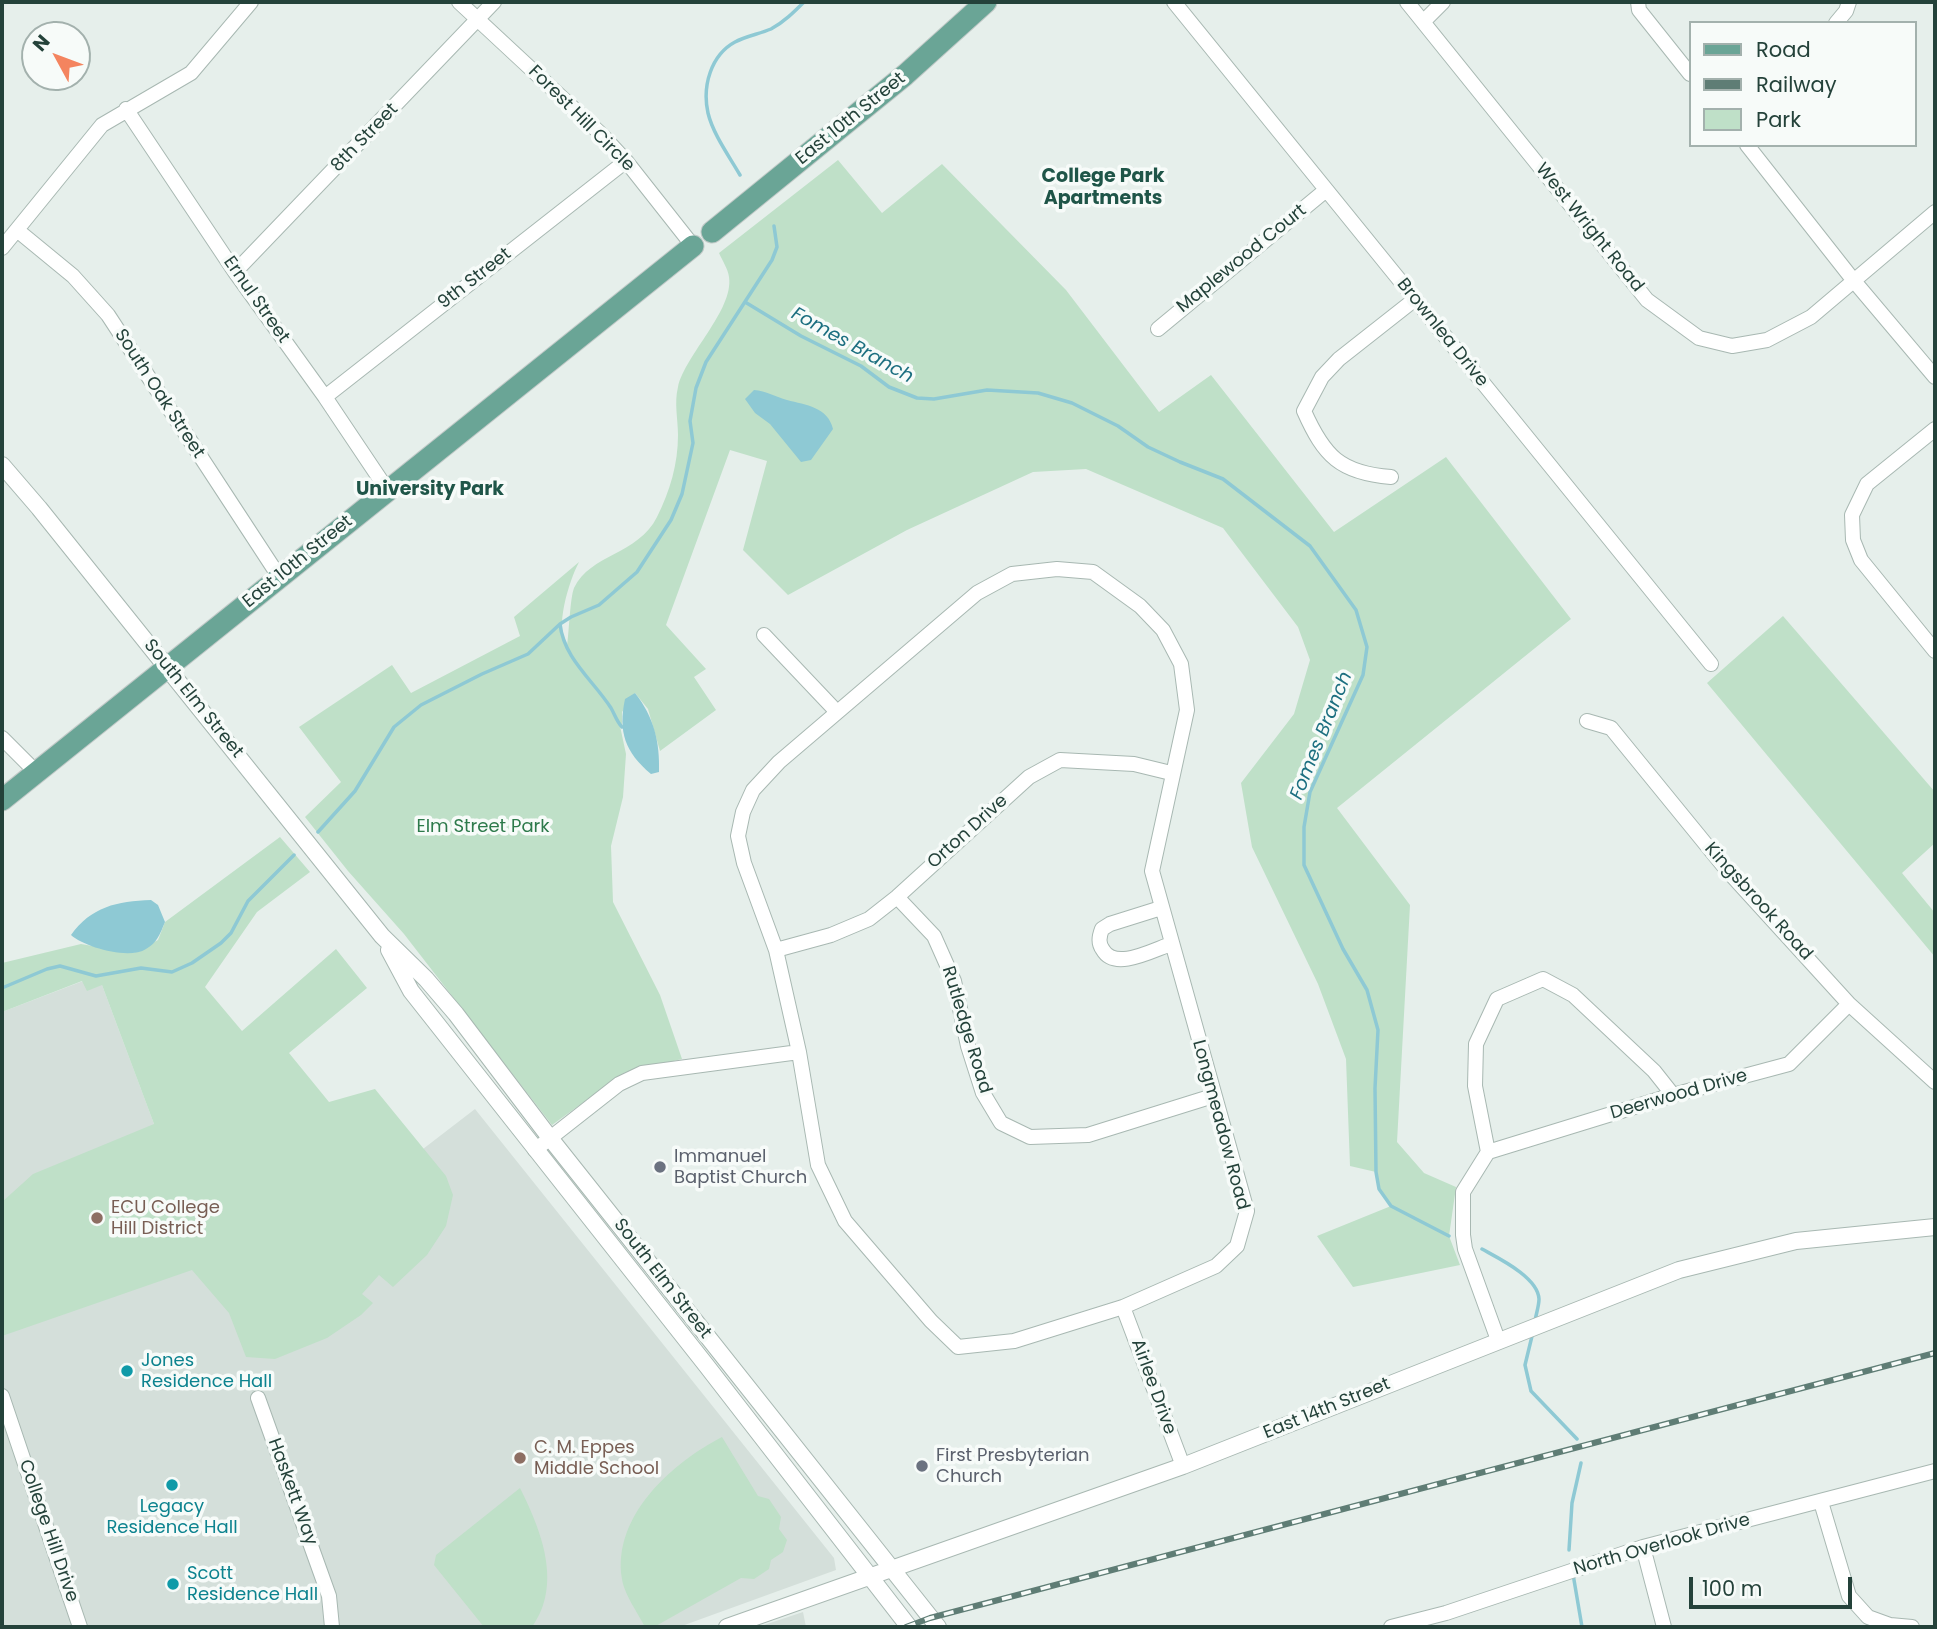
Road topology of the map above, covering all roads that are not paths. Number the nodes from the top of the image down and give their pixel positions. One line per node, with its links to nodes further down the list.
1 (251, 2): 14 (street)
2 (459, 2): 10 (street, Forest Hill Circle)
3 (494, 2): 10 (street, 8th Street)
4 (986, 2): 19 (main road, East 10th Street)
5 (1174, 2): 17 (street, Brownlea Drive)
6 (1407, 2): 12 (street, West Wright Road)
7 (1443, 2): 12 (street)
8 (1638, 2): 13 (street)
9 (1849, 2): 11 (street)
10 (480, 19): 16 (street, Forest Hill Circle); 22 (street, 8th Street)
11 (1838, 21)
12 (1423, 22): 23 (street, West Wright Road)
13 (1688, 71)
14 (127, 109): 20 (street); 22 (street, Ernul Street)
15 (1749, 147): 23 (street)
16 (626, 161): 21 (street, Forest Hill Circle); 27 (street, 9th Street)
17 (1326, 190): 24 (street, Brownlea Drive); 25 (street, Maplewood Court)
18 (1935, 212): 23 (street, West Wright Road)
19 (712, 232)
20 (7, 238): 32 (street, South Oak Street)
21 (693, 246): 31 (main road, East 10th Street)
22 (235, 272): 27 (street, Ernul Street)
23 (1854, 281): 26 (street)
24 (1415, 300): 30 (street); 35 (street, Brownlea Drive)
25 (1158, 328)
26 (1935, 377)
27 (325, 397): 31 (street, Ernul Street)
28 (1935, 429): 34 (street)
29 (2, 465): 36 (street, South Elm Street)
30 (1391, 477)
31 (388, 491): 32 (main road, East 10th Street)
32 (279, 578): 36 (main road, East 10th Street)
33 (764, 635): 37 (street)
34 (1935, 651)
35 (1711, 664)
36 (166, 666): 40 (main road, East 10th Street); 45 (street, South Elm Street)
37 (837, 712): 41 (street, Longmeadow Road); 47 (street, Longmeadow Road)
38 (1587, 721): 50 (street, Kingsbrook Road)
39 (2, 738): 40 (street)
40 (36, 772): 42 (main road, East 10th Street)
41 (1171, 773): 43 (street, Orton Drive); 44 (street, Longmeadow Road)
42 (2, 800)
43 (897, 897): 47 (street, Orton Drive); 55 (street, Rutledge Road)
44 (1161, 908): 46 (street, Longmeadow Road); 46 (street)
45 (382, 936): 48 (street, South Elm Street); 49 (street, South Elm Street)
46 (1171, 944): 55 (street, Longmeadow Road)
47 (776, 950): 53 (street, Longmeadow Road)
48 (426, 979): 49 (street); 51 (street, South Elm Street)
49 (411, 991): 52 (street, South Elm Street)
50 (1849, 1004): 54 (street, Kingsbrook Road); 56 (street, Deerwood Drive)
51 (456, 1014): 52 (street); 57 (street, South Elm Street)
52 (438, 1026): 58 (street, South Elm Street)
53 (799, 1052): 57 (street); 63 (street, Longmeadow Road)
54 (1935, 1082)
55 (1213, 1096): 63 (street, Longmeadow Road)
56 (1673, 1096): 59 (street, Deerwood Drive); 59 (street)
57 (550, 1138): 58 (street); 60 (street, South Elm Street)
58 (535, 1150): 62 (street, South Elm Street)
59 (1488, 1152): 64 (street)
60 (615, 1217): 62 (street); 65 (street, South Elm Street)
61 (1935, 1227): 64 (street, East 14th Street)
62 (598, 1229): 66 (street, South Elm Street)
63 (1123, 1307): 70 (street, Airlee Drive)
64 (1498, 1340): 70 (street, East 14th Street)
65 (720, 1353): 66 (street); 69 (street, South Elm Street)
66 (706, 1365): 71 (street, South Elm Street)
67 (2, 1395): 78 (street, College Hill Drive)
68 (258, 1398): 79 (street, Haskett Way)
69 (804, 1457): 71 (street); 75 (street, South Elm Street)
70 (1183, 1466): 75 (street, East 14th Street)
71 (787, 1471): 76 (street, South Elm Street)
72 (1935, 1471): 73 (street, North Overlook Drive)
73 (1821, 1502): 74 (street, North Overlook Drive); 84 (street)
74 (1643, 1547): 77 (street, North Overlook Drive); 83 (street)
75 (892, 1568): 76 (street, East 14th Street); 82 (street, South Elm Street)
76 (869, 1577): 80 (street, East 14th Street); 81 (street, South Elm Street)
77 (1400, 1626)
78 (80, 1627)
79 (332, 1627)
80 (727, 1627)
81 (909, 1627)
82 (938, 1627)
83 (1664, 1627)
84 (1912, 1627)

